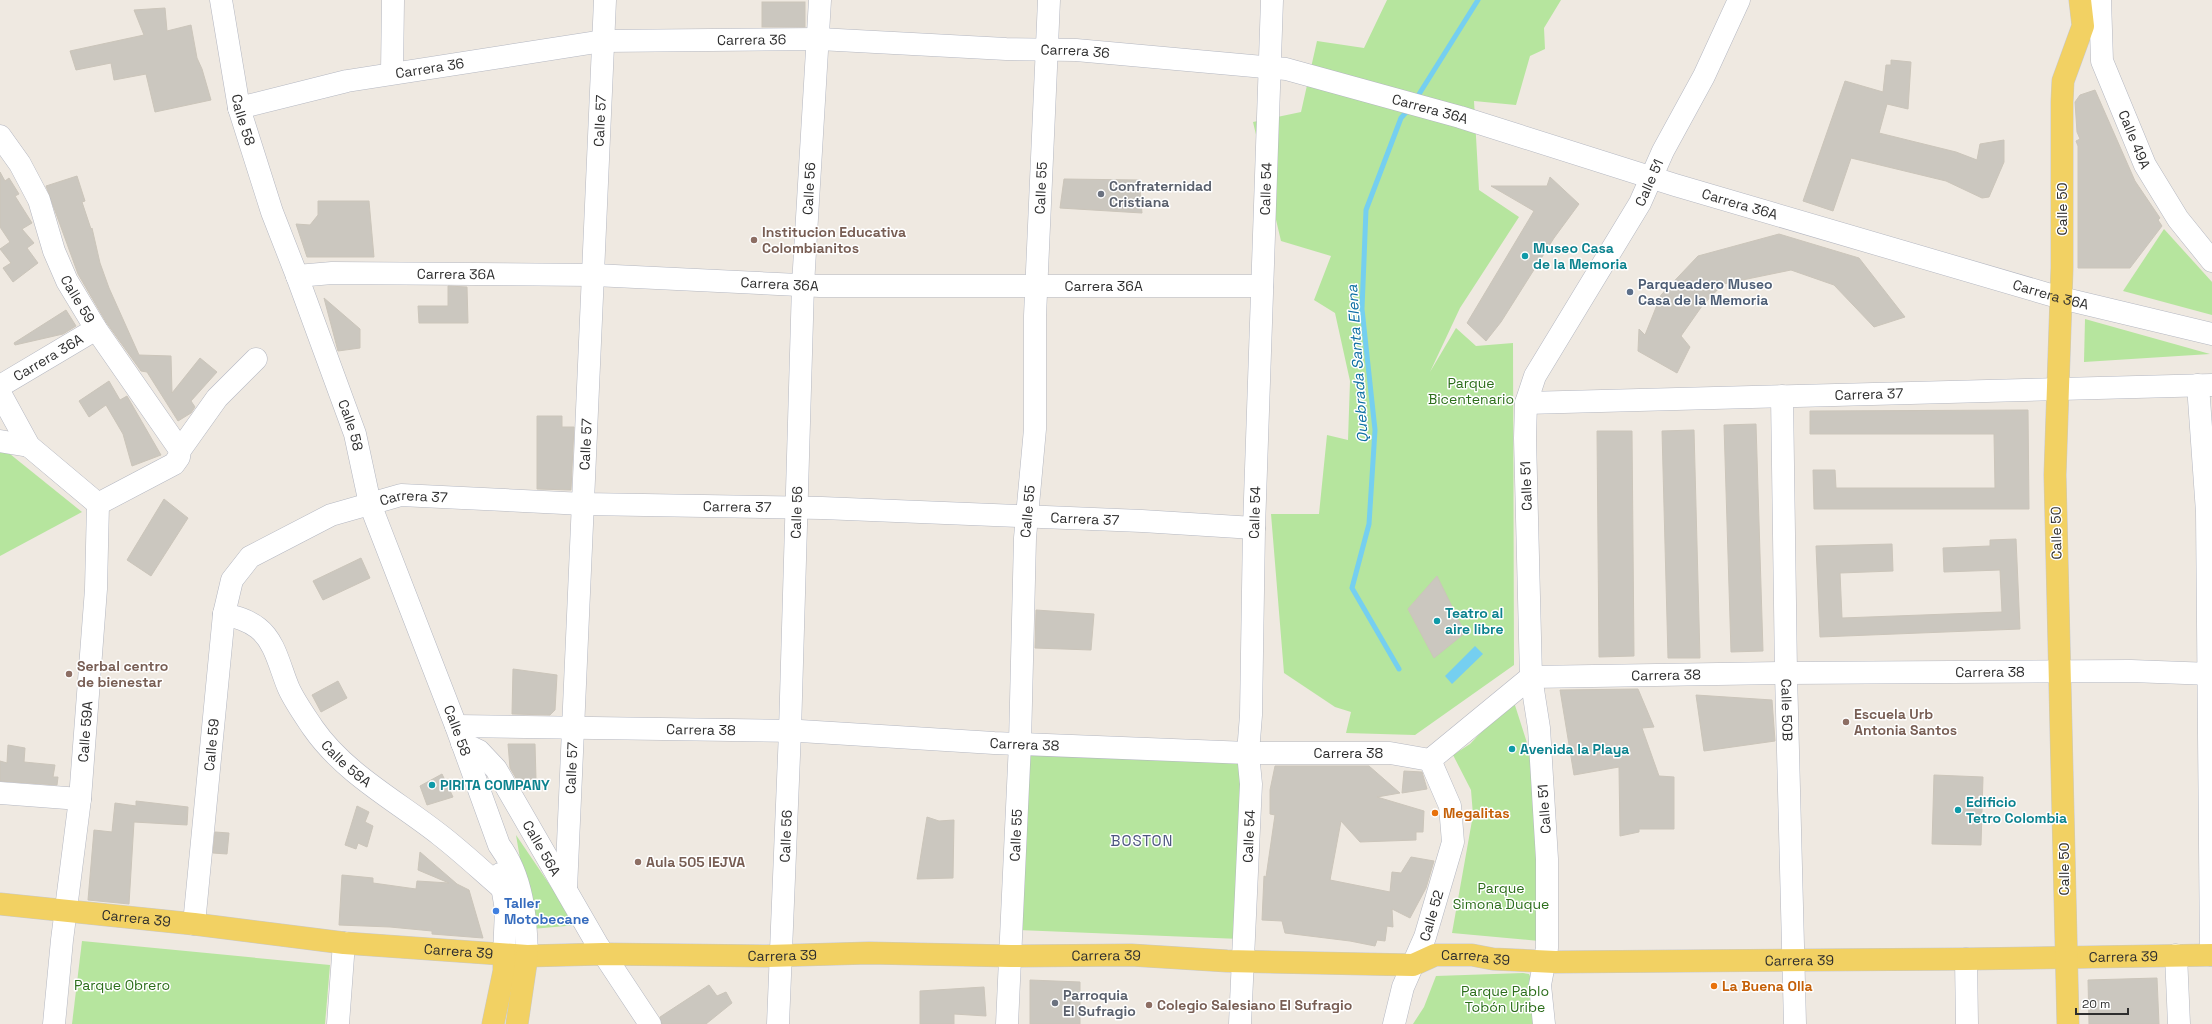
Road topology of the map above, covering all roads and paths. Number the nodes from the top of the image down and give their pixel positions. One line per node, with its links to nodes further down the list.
1 (221, 0): 17 (street, Calle 58)
2 (393, 0): 16 (street)
3 (605, 0): 11 (street, Calle 57)
4 (820, 0): 10 (street, Calle 56)
5 (1049, 0): 13 (street, Calle 55)
6 (1272, 0): 15 (street, Calle 54)
7 (1739, 0): 19 (street, Calle 51)
8 (2080, 0): 12 (main road, Calle 50)
9 (2100, 0): 14 (street, Calle 49A)
10 (819, 39): 11 (street, Carrera 36); 13 (street, Carrera 36); 23 (street, Calle 56)
11 (603, 41): 16 (street, Carrera 36); 21 (street, Calle 57)
12 (2077, 45): 14 (street); 26 (main road, Calle 50)
13 (1047, 49): 15 (street, Carrera 36); 25 (street, Calle 55)
14 (2102, 61): 20 (street, Calle 49A)
15 (1269, 67): 19 (street, Carrera 36A); 24 (street, Calle 54)
16 (392, 73): 17 (street, Carrera 36)
17 (239, 108): 22 (street, Calle 58)
18 (0, 136): 27 (street, Calle 59)
19 (1653, 178): 26 (street, Carrera 36A); 35 (street, Calle 51)
20 (2212, 261)
21 (594, 275): 22 (street, Carrera 36A); 23 (street, Carrera 36A); 41 (street, Calle 57)
22 (297, 276): 40 (street, Calle 58)
23 (803, 285): 25 (street, Carrera 36A); 42 (street, Calle 56)
24 (1262, 286): 25 (street, Carrera 36A); 44 (street, Calle 54)
25 (1036, 287): 43 (street, Calle 55)
26 (2061, 298): 28 (street, Carrera 36A); 32 (main road, Calle 50)
27 (96, 329): 31 (street, Carrera 36A); 38 (street, Calle 59)
28 (2212, 334)
29 (256, 359): 38 (street)
30 (2205, 385): 32 (street, Carrera 37); 49 (street)
31 (0, 386)
32 (2058, 389): 34 (street, Carrera 37); 47 (main road, Calle 50)
33 (0, 393): 37 (street)
34 (1782, 396): 35 (street, Carrera 37); 48 (street, Calle 50B)
35 (1526, 403): 50 (street, Calle 51)
36 (0, 441): 37 (street)
37 (30, 446): 39 (street)
38 (180, 450): 39 (street)
39 (98, 504): 58 (street, Calle 59A)
40 (370, 504): 41 (street, Carrera 37); 45 (street, Carrera 37); 53 (street, Calle 58)
41 (584, 504): 42 (street, Carrera 37); 51 (street, Calle 57)
42 (796, 508): 43 (street, Carrera 37); 52 (street, Calle 56)
43 (1026, 517): 44 (street, Carrera 37); 54 (street, Calle 55)
44 (1254, 528): 55 (street, Calle 54)
45 (239, 570): 46 (street, Calle 59)
46 (224, 614): 60 (street, Calle 58A); 64 (street, Calle 59)
47 (2059, 672): 48 (street, Carrera 38); 49 (street, Carrera 38); 73 (main road, Calle 50)
48 (1786, 673): 50 (street, Carrera 38); 75 (street, Calle 50B)
49 (2210, 674): 69 (street)
50 (1531, 678): 56 (street); 77 (street, Calle 51)
51 (572, 728): 52 (street, Carrera 38); 53 (street, Carrera 38); 61 (street, Calle 57)
52 (790, 731): 54 (street, Carrera 38); 71 (street, Calle 56)
53 (459, 734): 59 (street, Calle 58); 61 (street, Calle 56A)
54 (1020, 743): 55 (street, Carrera 38); 72 (street, Calle 55)
55 (1248, 753): 56 (street, Carrera 38); 76 (street, Calle 54)
56 (1430, 760): 78 (street, Calle 52)
57 (0, 792): 58 (street)
58 (80, 799): 63 (street, Calle 59A)
59 (499, 845): 60 (street, Calle 58); 70 (street, Calle 58)
60 (503, 889): 67 (street, Calle 58)
61 (566, 889): 66 (street, Calle 56A)
62 (0, 904): 63 (main road, Carrera 39)
63 (66, 911): 64 (main road, Carrera 39); 79 (street, Calle 59A)
64 (194, 924): 65 (main road, Carrera 39)
65 (344, 943): 67 (main road, Carrera 39); 80 (street)
66 (603, 954): 70 (main road, Carrera 39); 71 (main road, Carrera 39); 83 (street, Calle 56A)
67 (504, 955): 70 (main road, Carrera 39); 81 (main road, Calle 58)
68 (2176, 955): 69 (main road, Carrera 39); 73 (main road, Carrera 39); 92 (street)
69 (2212, 955)
70 (527, 956): 82 (main road, Calle 58)
71 (780, 956): 72 (main road, Carrera 39); 84 (street, Calle 56)
72 (1011, 956): 76 (main road, Carrera 39); 85 (street, Calle 55)
73 (2066, 956): 74 (main road, Carrera 39); 91 (main road, Calle 50)
74 (1966, 959): 75 (main road, Carrera 39); 90 (street)
75 (1794, 960): 77 (main road, Carrera 39); 89 (street, Calle 50B)
76 (1244, 961): 78 (main road, Carrera 39); 86 (street, Calle 54)
77 (1544, 962): 78 (main road, Carrera 39); 88 (street, Calle 51)
78 (1413, 965): 87 (street, Calle 52)
79 (54, 1024)
80 (338, 1024)
81 (493, 1024)
82 (517, 1024)
83 (650, 1024)
84 (778, 1024)
85 (1007, 1024)
86 (1240, 1024)
87 (1394, 1024)
88 (1544, 1024)
89 (1795, 1024)
90 (1967, 1024)
91 (2068, 1024)
92 (2178, 1024)

